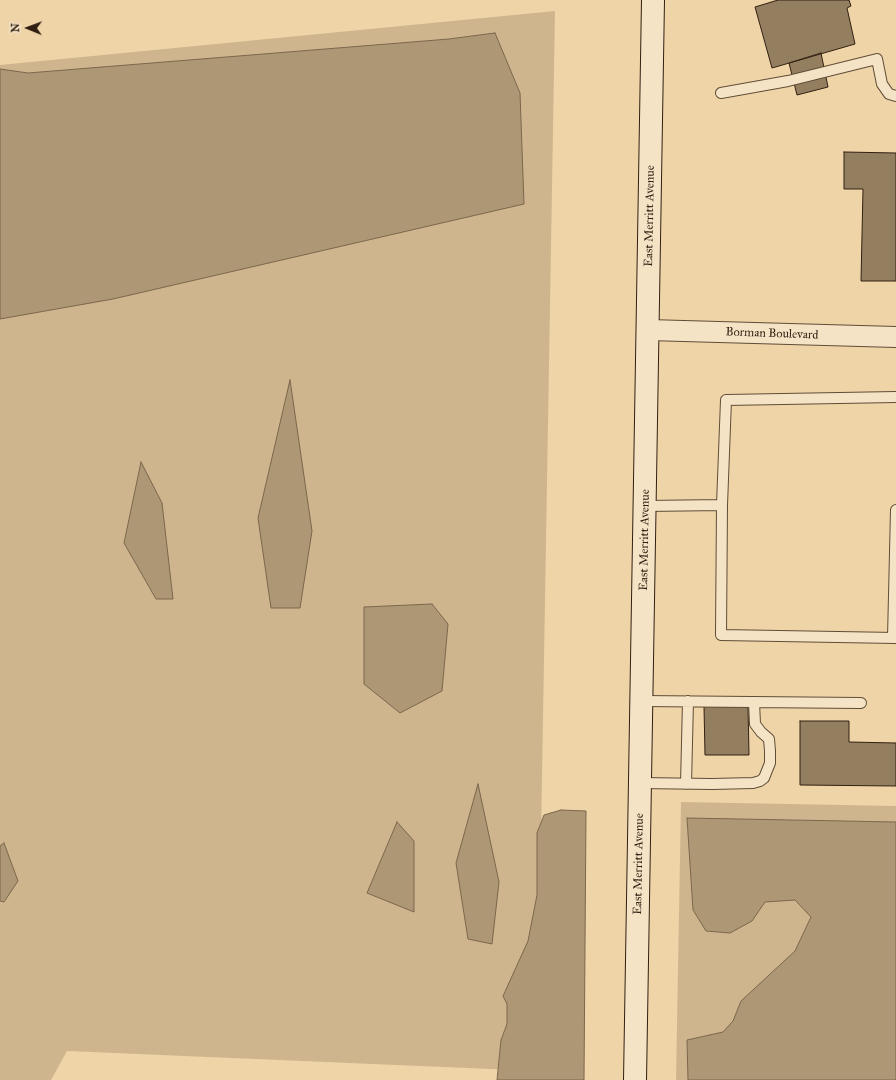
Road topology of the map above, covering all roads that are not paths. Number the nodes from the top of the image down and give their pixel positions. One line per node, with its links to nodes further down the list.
1 (652, 3): 4 (street, East Merritt Avenue)
2 (721, 93): 3 (lane)
3 (896, 96)
4 (648, 330): 5 (street, Borman Boulevard); 8 (street, East Merritt Avenue)
5 (896, 337)
6 (896, 397): 7 (lane)
7 (722, 505): 8 (lane); 10 (lane)
8 (645, 506): 11 (street, East Merritt Avenue)
9 (896, 510): 10 (lane)
10 (895, 638)
11 (642, 701): 12 (lane); 15 (street, East Merritt Avenue)
12 (688, 701): 13 (lane); 16 (lane)
13 (754, 702): 14 (lane); 16 (lane)
14 (861, 703)
15 (640, 783): 16 (lane); 17 (street, East Merritt Avenue)
16 (686, 784)
17 (636, 1080)

